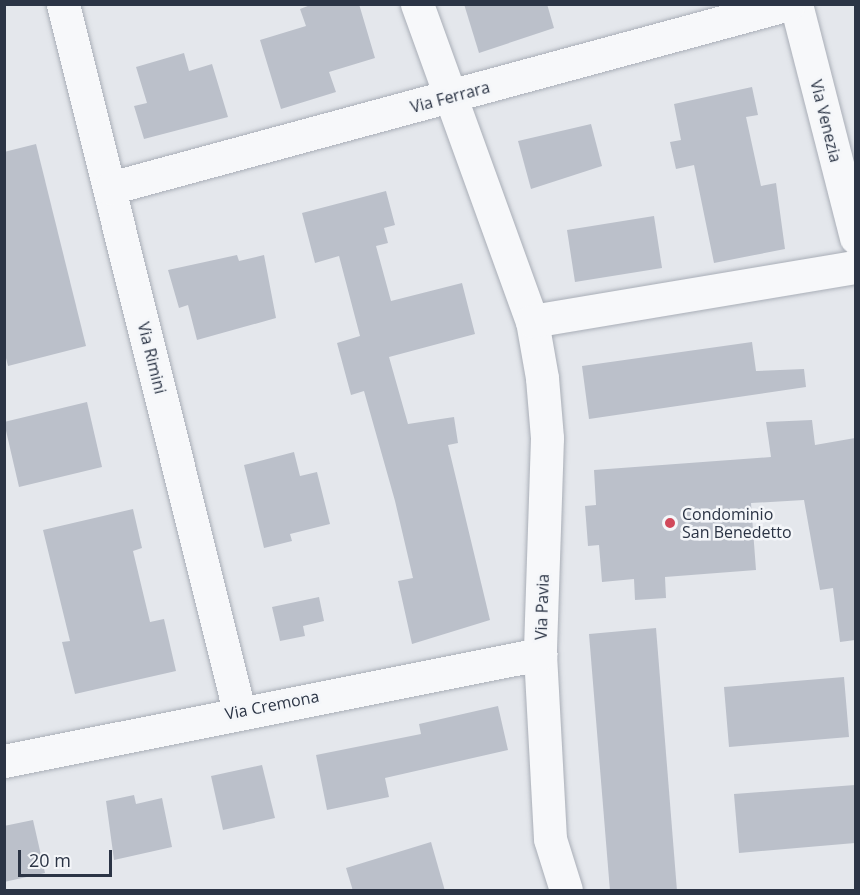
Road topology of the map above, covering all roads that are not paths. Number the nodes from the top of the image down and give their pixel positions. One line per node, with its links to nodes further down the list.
1 (63, 4): 6 (street, Via Rimini)
2 (417, 4): 5 (street, Via Pavia)
3 (789, 4): 5 (street, Via Ferrara)
4 (796, 4): 7 (street, Via Venezia)
5 (452, 97): 6 (street, Via Ferrara); 9 (street, Via Pavia)
6 (110, 189): 11 (street, Via Rimini)
7 (855, 237)
8 (855, 267): 9 (street)
9 (532, 321): 10 (street, Via Pavia)
10 (540, 654): 11 (street, Via Cremona); 13 (street, Via Pavia)
11 (239, 711): 12 (street, Via Cremona)
12 (4, 761)
13 (566, 891)

